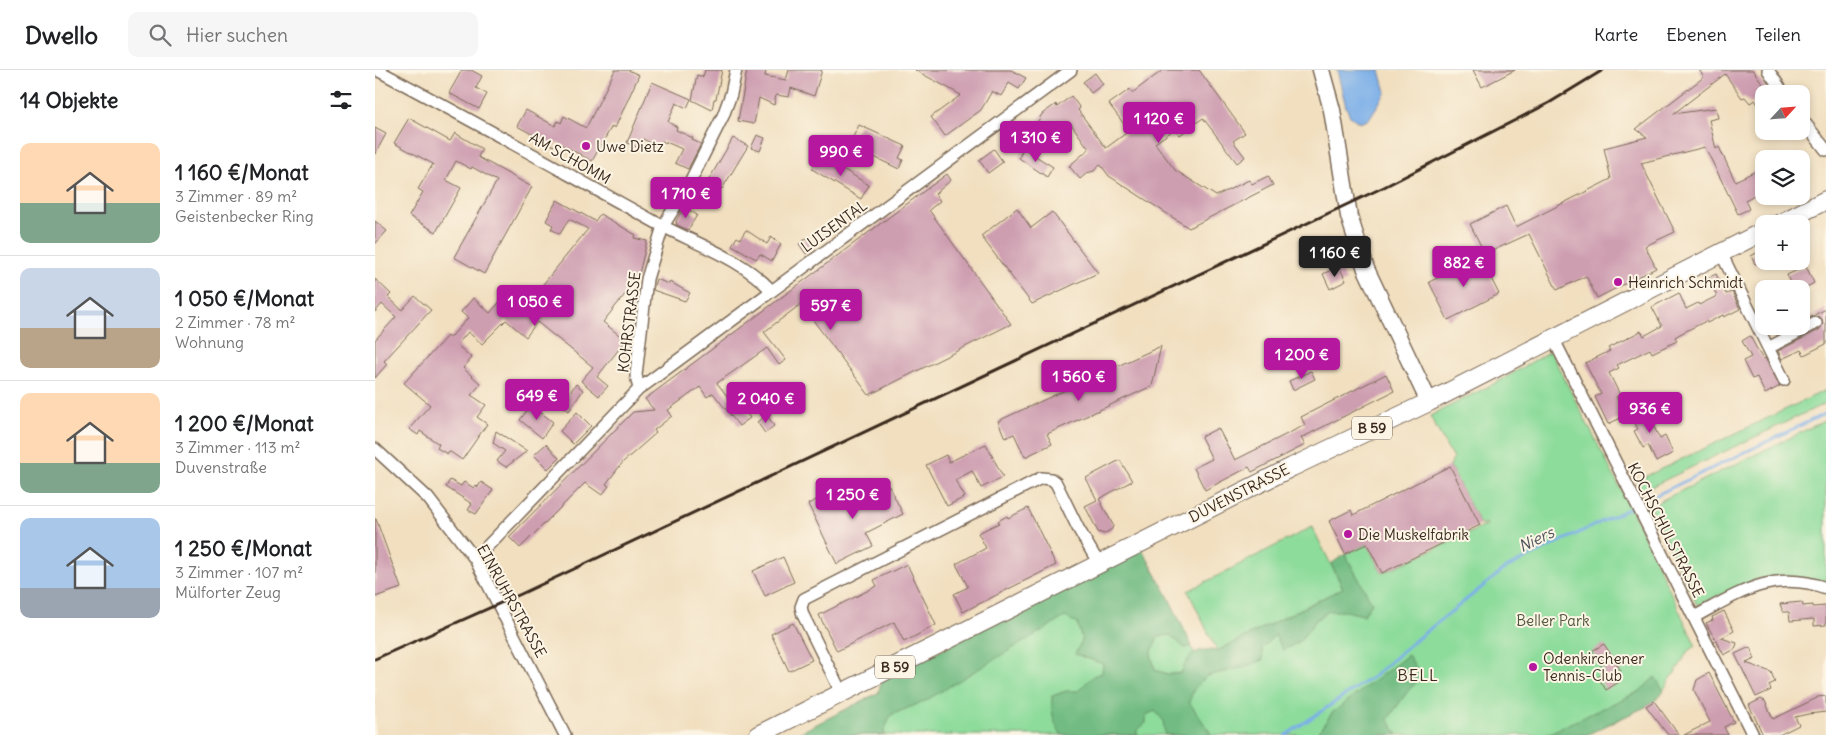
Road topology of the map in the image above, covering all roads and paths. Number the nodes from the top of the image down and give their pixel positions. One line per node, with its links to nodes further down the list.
1 (377, 70): 11 (street, AM SCHOMM)
2 (737, 70): 11 (street, KOHRSTRASSE)
3 (1071, 70): 14 (street, LUISENTAL)
4 (1321, 70): 20 (main road)
5 (1768, 70): 6 (street)
6 (1778, 85)
7 (1810, 130): 8 (street)
8 (1826, 150)
9 (1826, 200): 10 (main road)
10 (1797, 215)
11 (663, 226): 14 (street, AM SCHOMM); 19 (street, KOHRSTRASSE)
12 (1755, 236): 13 (main road, DUVENSTRASSE / B 59)
13 (1721, 253): 16 (main road, DUVENSTRASSE / B 59); 17 (street)
14 (772, 291): 19 (street, LUISENTAL)
15 (1816, 323): 17 (street)
16 (1553, 338): 20 (main road, DUVENSTRASSE / B 59); 25 (street, KOCHSCHULSTRASSE)
17 (1768, 348): 18 (street)
18 (1784, 380)
19 (639, 389): 22 (street, KOHRSTRASSE)
20 (1429, 402): 23 (main road, DUVENSTRASSE / B 59)
21 (375, 449): 22 (street, EINRUHRSTRASSE)
22 (475, 560): 27 (street, EINRUHRSTRASSE)
23 (1099, 564): 26 (main road, DUVENSTRASSE / B 59); 26 (street)
24 (1826, 588): 25 (street)
25 (1694, 617): 29 (street, KOCHSCHULSTRASSE)
26 (841, 692): 28 (main road, DUVENSTRASSE / B 59)
27 (565, 735)
28 (757, 735)
29 (1753, 735)

